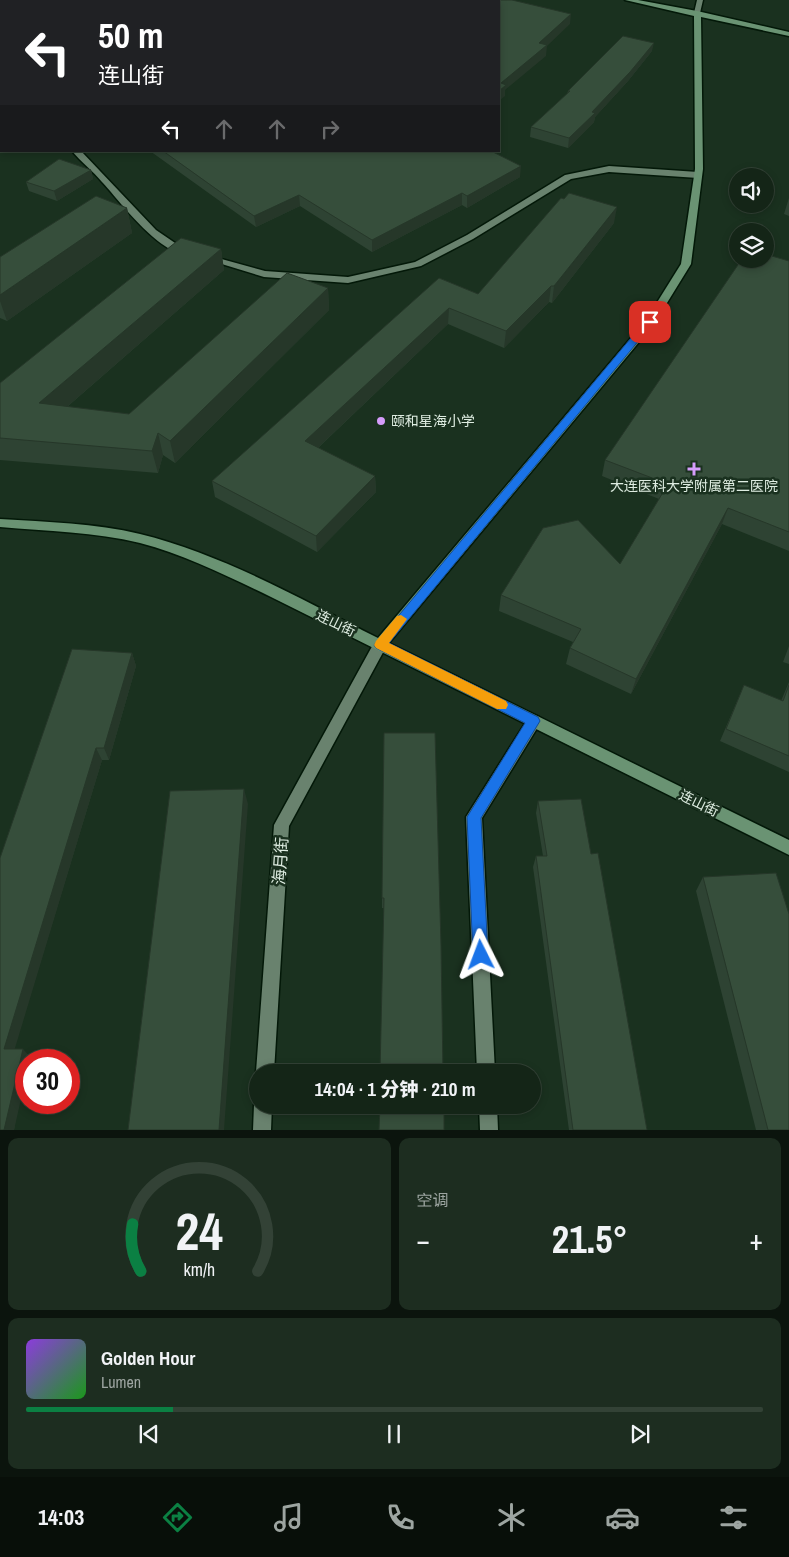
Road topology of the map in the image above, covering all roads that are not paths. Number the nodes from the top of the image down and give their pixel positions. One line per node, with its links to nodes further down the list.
1 (628, 0): 3 (street)
2 (700, 0): 3 (street)
3 (698, 13): 4 (street); 6 (street)
4 (789, 34)
5 (77, 152): 6 (street)
6 (698, 176): 8 (street)
7 (0, 523): 8 (street, 连山街)
8 (380, 645): 9 (street, 连山街); 11 (street, 海月街)
9 (534, 721): 10 (street, 连山街); 12 (street)
10 (789, 848)
11 (266, 1064)
12 (486, 1064)
13 (263, 1114): 15 (street)
14 (488, 1114): 16 (street)
15 (262, 1130)
16 (489, 1130)

